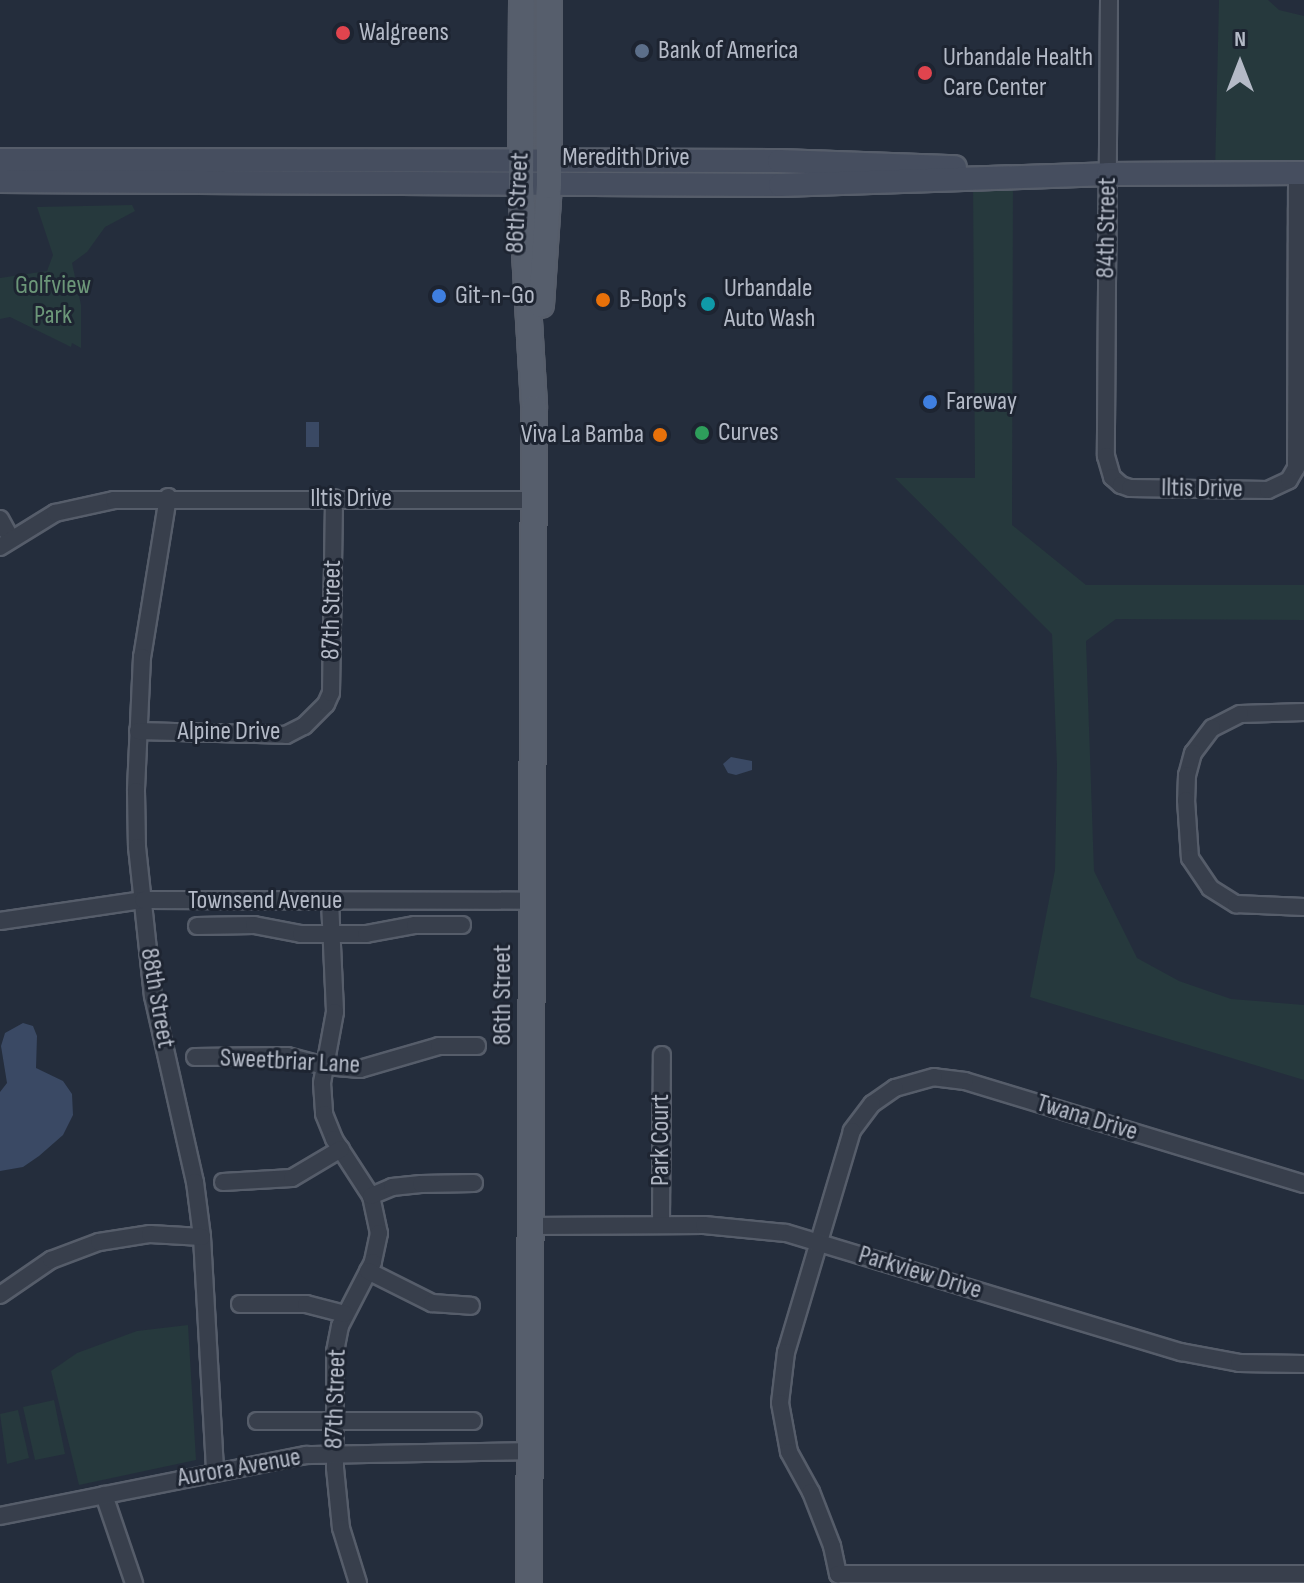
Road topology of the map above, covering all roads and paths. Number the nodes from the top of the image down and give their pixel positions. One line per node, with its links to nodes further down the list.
1 (522, 0): 4 (main road, 86th Street)
2 (549, 0): 6 (main road, 86th Street)
3 (1109, 0): 8 (street, 84th Street)
4 (521, 159): 5 (main road, Meredith Drive); 6 (main road, Meredith Drive); 10 (main road, 86th Street)
5 (0, 160)
6 (549, 160): 8 (main road, Meredith Drive); 11 (main road, 86th Street)
7 (1300, 173): 8 (main road, Meredith Drive); 13 (street, Iltis Drive)
8 (1108, 174): 11 (main road, Meredith Drive); 13 (street, 84th Street)
9 (0, 181): 10 (main road, Meredith Drive)
10 (521, 186): 11 (main road, Meredith Drive); 12 (main road, 86th Street)
11 (549, 186): 12 (main road, 86th Street)
12 (534, 408): 16 (main road, 86th Street)
13 (1106, 456)
14 (168, 497): 15 (street, Iltis Drive); 18 (street, Iltis Drive); 21 (street, 88th Street)
15 (334, 498): 16 (street, Iltis Drive); 20 (street, 87th Street)
16 (533, 500): 24 (main road, 86th Street)
17 (0, 519): 18 (street)
18 (6, 543)
19 (1304, 712): 25 (street)
20 (314, 717): 21 (street, Alpine Drive)
21 (138, 731): 22 (street, 88th Street)
22 (143, 900): 23 (street, Townsend Avenue); 26 (street, Townsend Avenue); 41 (street, 88th Street)
23 (330, 901): 24 (street, Townsend Avenue); 29 (street, 87th Street)
24 (532, 901): 40 (main road, 86th Street)
25 (1304, 907)
26 (0, 921)
27 (462, 925): 29 (street)
28 (197, 926): 29 (street)
29 (332, 934): 33 (street, 87th Street)
30 (477, 1046): 33 (street, Sweetbriar Lane)
31 (662, 1055): 39 (street, Park Court)
32 (195, 1057): 33 (street, Sweetbriar Lane)
33 (325, 1066): 34 (street, 87th Street)
34 (341, 1149): 35 (street); 38 (street, 87th Street)
35 (223, 1182)
36 (474, 1183): 38 (street)
37 (1304, 1184): 42 (street, Twana Drive)
38 (371, 1196): 43 (street, 87th Street)
39 (661, 1225): 40 (street, Parkview Drive); 42 (street, Parkview Drive)
40 (530, 1226): 52 (main road, 86th Street)
41 (202, 1237): 44 (street); 54 (street, 88th Street)
42 (819, 1242): 48 (street, Parkview Drive); 57 (street)
43 (368, 1271): 46 (street); 47 (street, 87th Street)
44 (0, 1295)
45 (240, 1304): 47 (street)
46 (471, 1306)
47 (345, 1314): 50 (street, 87th Street)
48 (1304, 1364)
49 (257, 1421): 50 (street)
50 (333, 1421): 51 (street); 53 (street, 87th Street)
51 (473, 1421)
52 (529, 1451): 53 (street, Aurora Avenue); 60 (main road, 86th Street)
53 (333, 1454): 54 (street, Aurora Avenue); 59 (street, 87th Street)
54 (215, 1471): 55 (street, Aurora Avenue)
55 (104, 1495): 56 (street, Aurora Avenue); 58 (street)
56 (0, 1516)
57 (1304, 1574)
58 (134, 1583)
59 (358, 1583)
60 (529, 1583)

